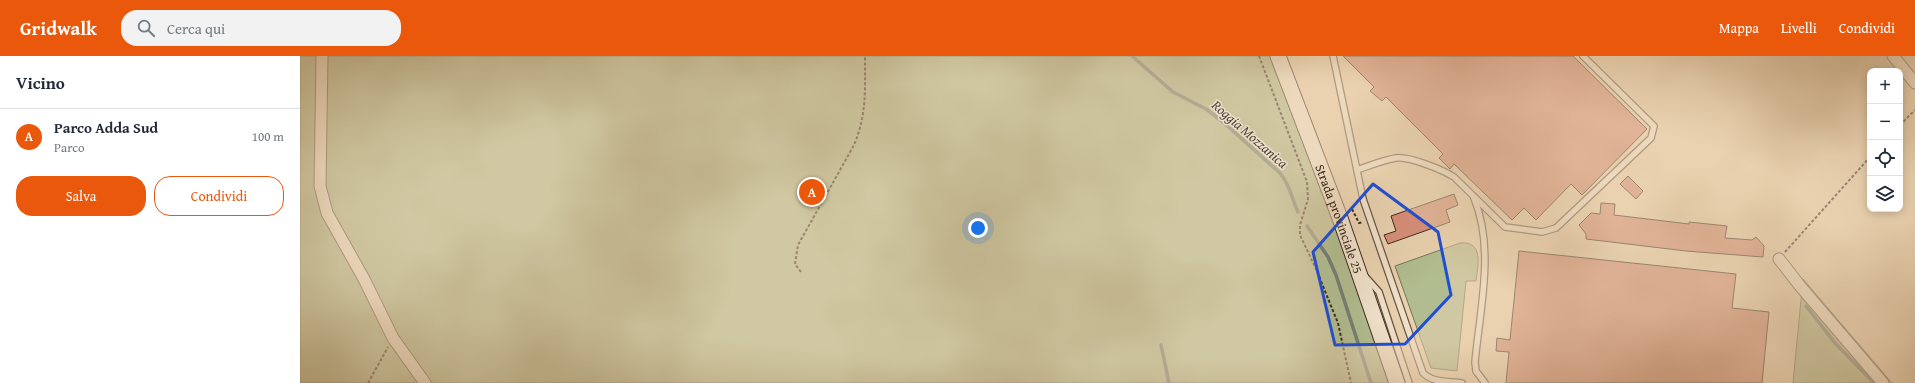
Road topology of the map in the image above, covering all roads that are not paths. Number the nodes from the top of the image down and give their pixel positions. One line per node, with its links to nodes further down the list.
1 (322, 56): 11 (street)
2 (1278, 56): 10 (street, Strada provinciale 25)
3 (1333, 56): 7 (lane)
4 (1583, 56): 8 (lane)
5 (1893, 56): 6 (street)
6 (1915, 83)
7 (1357, 170): 8 (lane); 14 (lane)
8 (1473, 196): 15 (lane)
9 (1779, 258): 16 (street)
10 (1357, 268): 12 (street, Strada provinciale 25); 13 (lane)
11 (425, 383)
12 (1397, 383)
13 (1409, 383)
14 (1462, 383)
15 (1485, 383)
16 (1883, 383)

